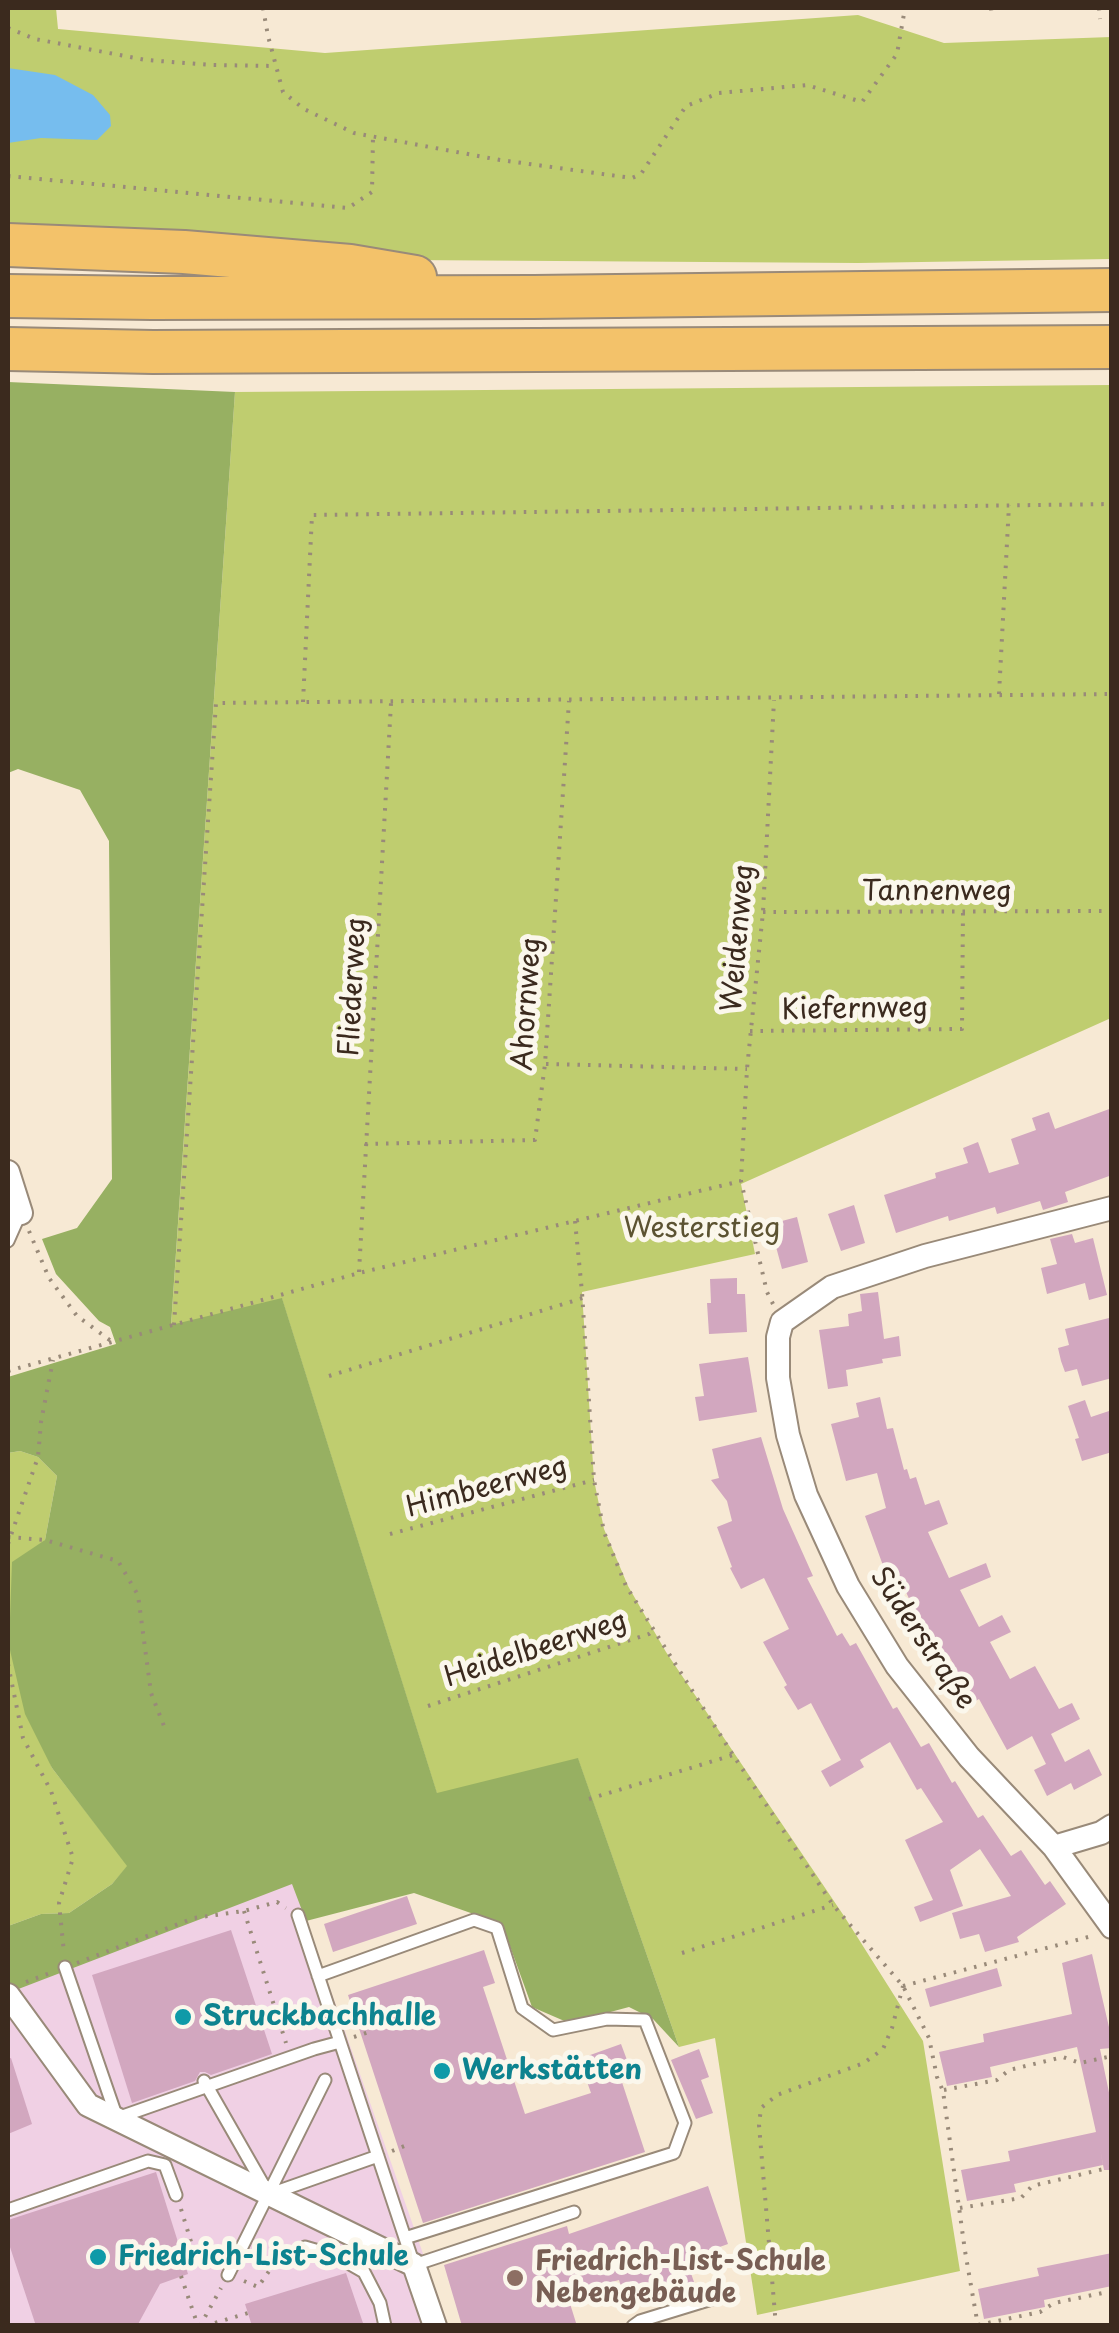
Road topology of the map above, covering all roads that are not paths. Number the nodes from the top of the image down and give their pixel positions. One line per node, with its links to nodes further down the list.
1 (8, 244): 4 (highway)
2 (1112, 290): 4 (highway)
3 (8, 296): 4 (highway)
4 (534, 297)
5 (1112, 347): 6 (highway)
6 (8, 348)
7 (8, 1172): 9 (street)
8 (1112, 1208): 12 (street, Süderstraße)
9 (14, 1214): 10 (lane)
10 (8, 1242)
11 (1112, 1826): 12 (street)
12 (1054, 1848): 14 (street, Süderstraße)
13 (298, 1915): 16 (lane)
14 (1102, 1932)
15 (65, 1967): 20 (lane)
16 (318, 1976): 18 (lane); 26 (lane)
17 (15, 1990): 22 (street)
18 (340, 2042): 20 (lane); 21 (lane)
19 (325, 2080): 22 (lane)
20 (205, 2084): 22 (lane)
21 (378, 2156): 22 (lane); 26 (lane)
22 (269, 2194): 28 (street); 29 (lane)
23 (176, 2195): 24 (lane)
24 (8, 2210)
25 (574, 2212): 28 (lane)
26 (406, 2238): 28 (lane)
27 (305, 2248): 31 (lane)
28 (414, 2265): 32 (street)
29 (228, 2275)
30 (715, 2298): 33 (lane)
31 (385, 2326)
32 (436, 2326)
33 (633, 2326)

